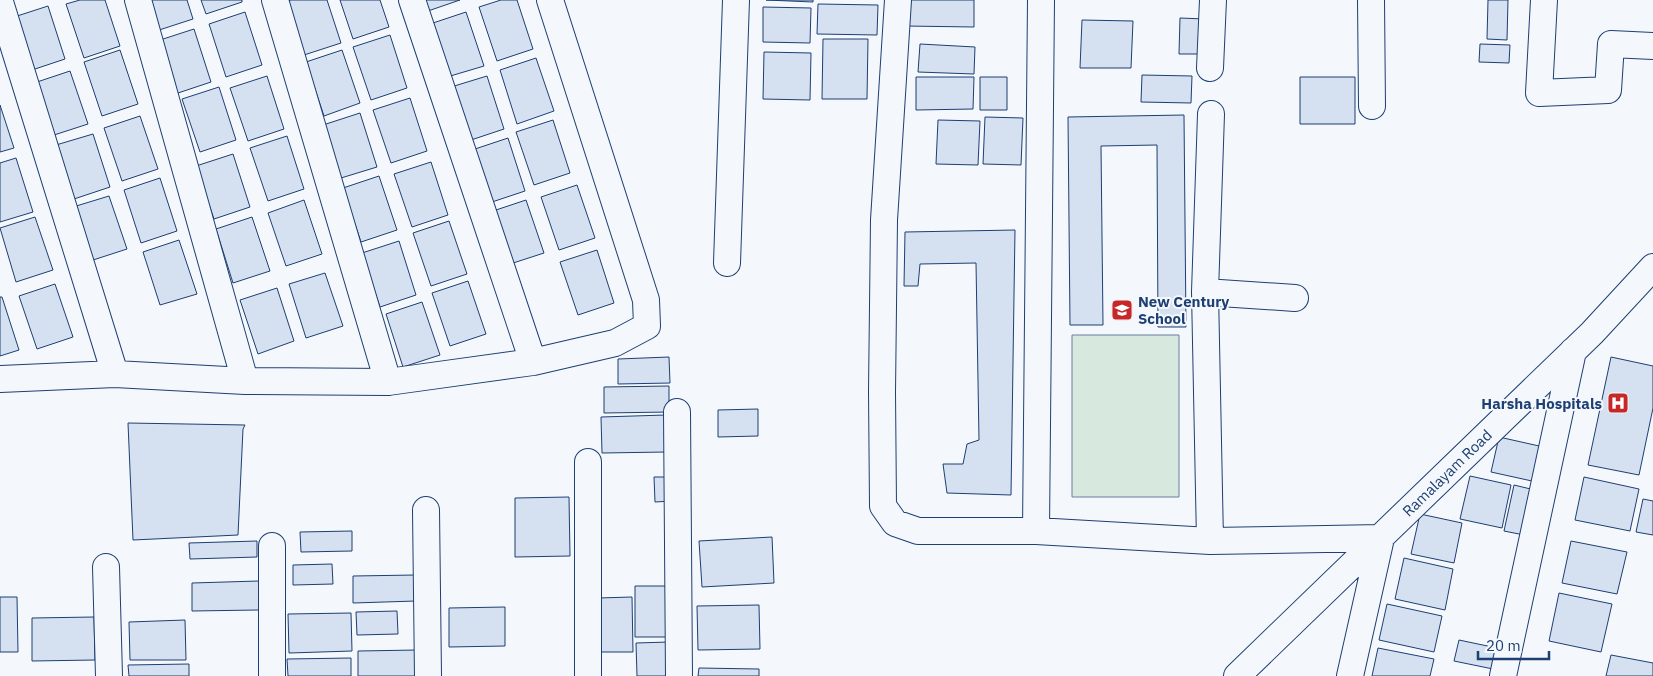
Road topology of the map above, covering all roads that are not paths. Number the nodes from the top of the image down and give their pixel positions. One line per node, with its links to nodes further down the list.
1 (138, 0): 24 (street)
2 (275, 0): 25 (street)
3 (412, 0): 21 (street)
4 (550, 0): 21 (street)
5 (736, 0): 16 (street)
6 (898, 0): 29 (street)
7 (1041, 0): 29 (street)
8 (1213, 0): 13 (street)
9 (1371, 0): 14 (street)
10 (1544, 0): 12 (street)
11 (0, 1): 22 (street)
12 (1653, 46)
13 (1210, 68)
14 (1372, 106)
15 (1211, 114): 18 (street)
16 (727, 263)
17 (1653, 267): 20 (street, Ramalayam Road)
18 (1205, 292): 19 (street); 31 (street)
19 (1295, 298)
20 (1573, 351): 30 (street, Ramalayam Road); 41 (street)
21 (533, 362): 25 (street)
22 (114, 374): 23 (street); 24 (street)
23 (0, 379)
24 (244, 381): 25 (street)
25 (388, 382)
26 (677, 412): 38 (street)
27 (588, 462): 37 (street)
28 (426, 510): 36 (street)
29 (1036, 531): 31 (street)
30 (1381, 538): 31 (street); 39 (street, Ramalayam Road); 40 (street)
31 (1210, 542)
32 (272, 546): 35 (street)
33 (106, 567): 34 (street)
34 (110, 676)
35 (272, 676)
36 (428, 676)
37 (588, 676)
38 (679, 676)
39 (1237, 676)
40 (1350, 676)
41 (1503, 676)

